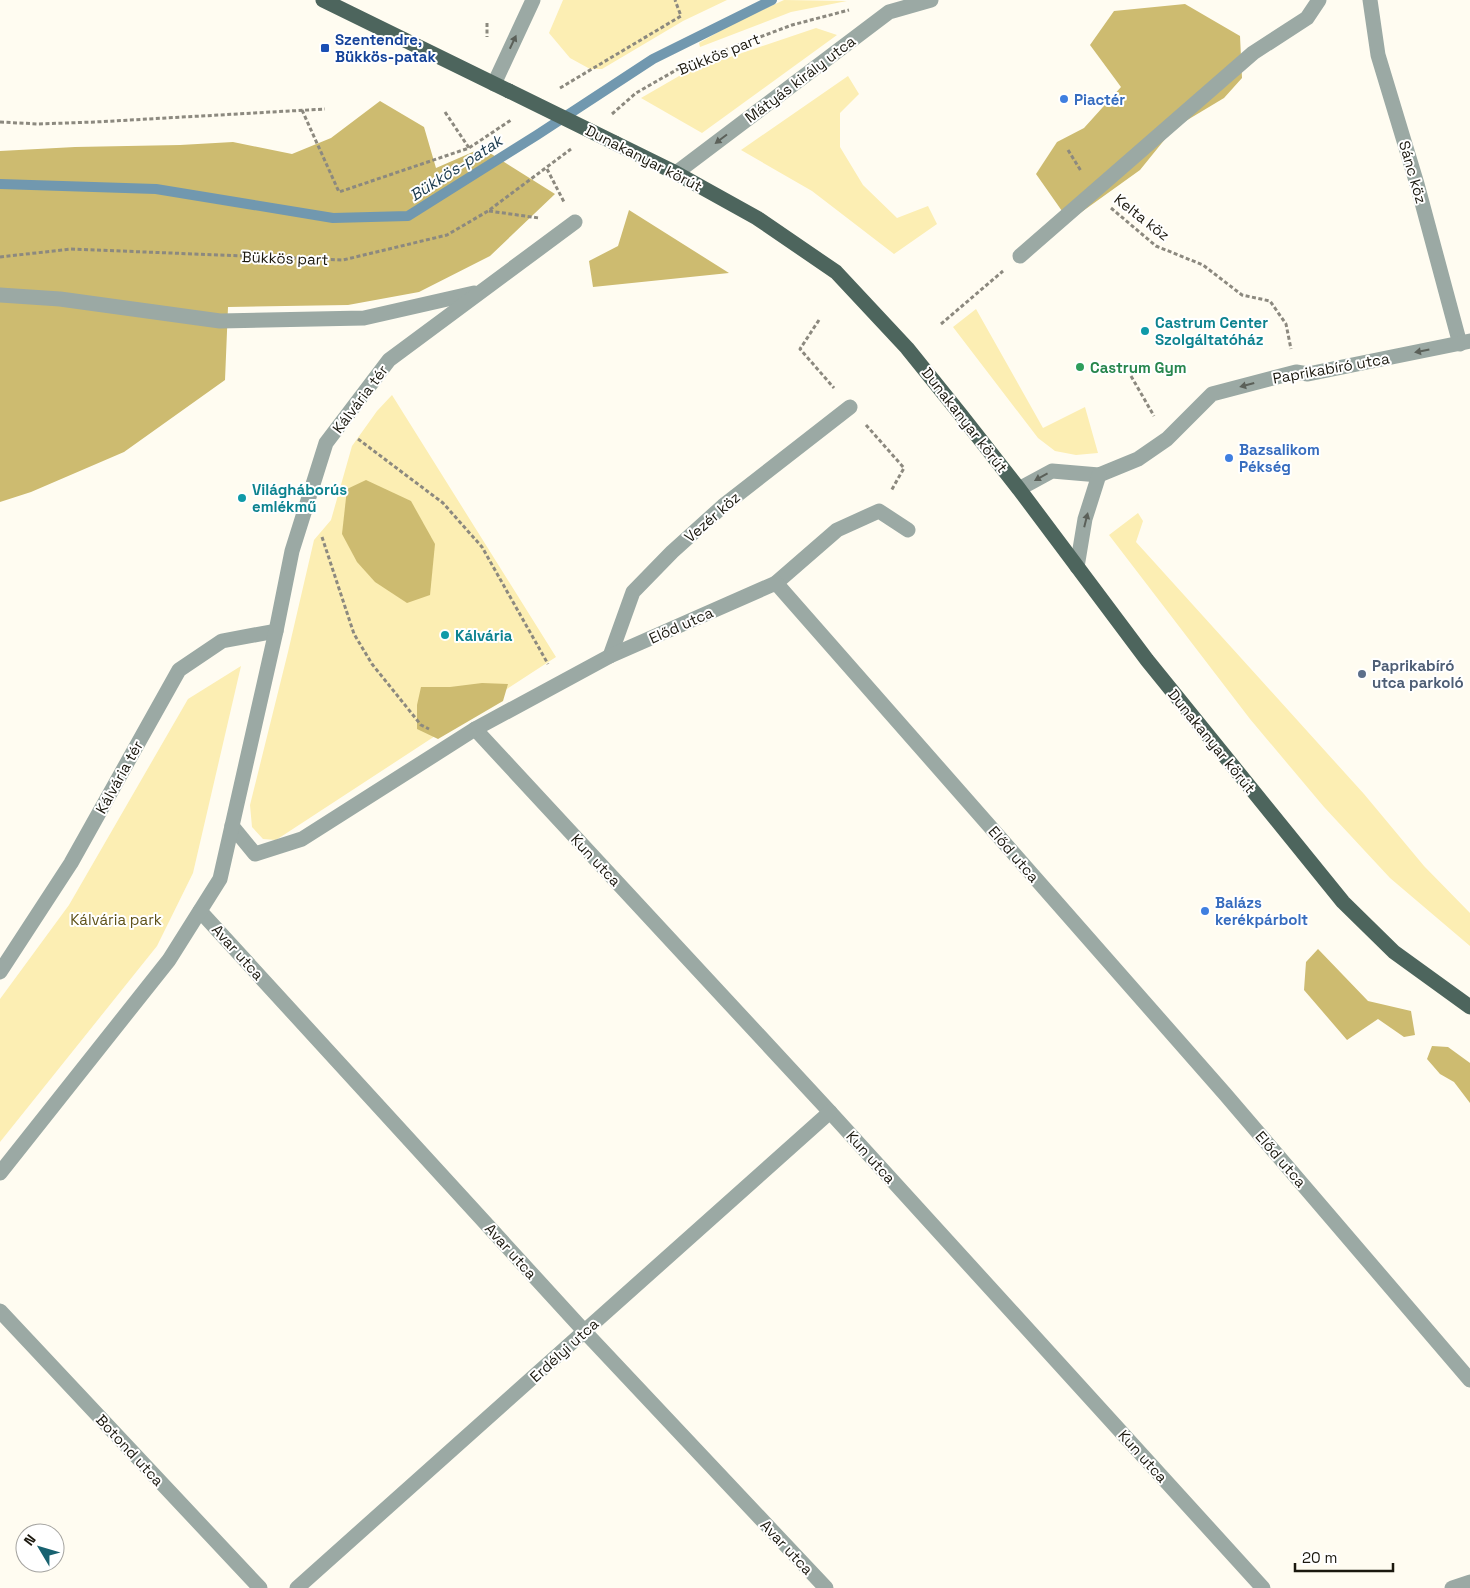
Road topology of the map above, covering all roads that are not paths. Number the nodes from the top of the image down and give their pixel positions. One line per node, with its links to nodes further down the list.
1 (323, 0): 6 (main road, Dunakanyar körút)
2 (533, 0): 6 (street, one-way to 2)
3 (932, 0): 7 (street, Mátyás király utca, one-way to 7)
4 (1319, 0): 9 (street)
5 (1370, 0): 12 (street, Sánc köz)
6 (494, 84): 7 (main road, Dunakanyar körút, bridge)
7 (676, 173): 15 (main road, Dunakanyar körút)
8 (575, 222): 10 (street, Kálvária tér)
9 (1020, 256)
10 (480, 292): 11 (street); 19 (street, Kálvária tér)
11 (0, 295)
12 (1465, 342): 14 (street, Paprikabíró utca, one-way to 14)
13 (850, 406): 20 (street, Vezér köz)
14 (1099, 475): 15 (street, Paprikabíró utca, one-way to 15); 17 (street, one-way to 14)
15 (1019, 489): 17 (main road, Dunakanyar körút)
16 (908, 530): 18 (street)
17 (1077, 566): 25 (main road, Dunakanyar körút)
18 (776, 583): 20 (street, Előd utca); 31 (street, Előd utca)
19 (276, 631): 22 (street, Kálvária tér); 24 (street, Kálvária tér)
20 (610, 656): 21 (street, Előd utca)
21 (475, 729): 22 (street); 27 (street, Kun utca)
22 (232, 826): 23 (street, Kálvária tér)
23 (200, 911): 28 (street, Kálvária tér); 30 (street, Avar utca)
24 (0, 972)
25 (1465, 1003): 26 (main road, Dunakanyar körút)
26 (1470, 1011)
27 (830, 1112): 30 (street, Erdélyi utca); 36 (street, Kun utca)
28 (0, 1172)
29 (0, 1311): 33 (street, Botond utca)
30 (585, 1332): 34 (street, Erdélyi utca); 35 (street, Avar utca)
31 (1470, 1380)
32 (1470, 1582): 37 (street)
33 (260, 1588)
34 (297, 1588)
35 (826, 1588)
36 (1263, 1588)
37 (1452, 1588)

